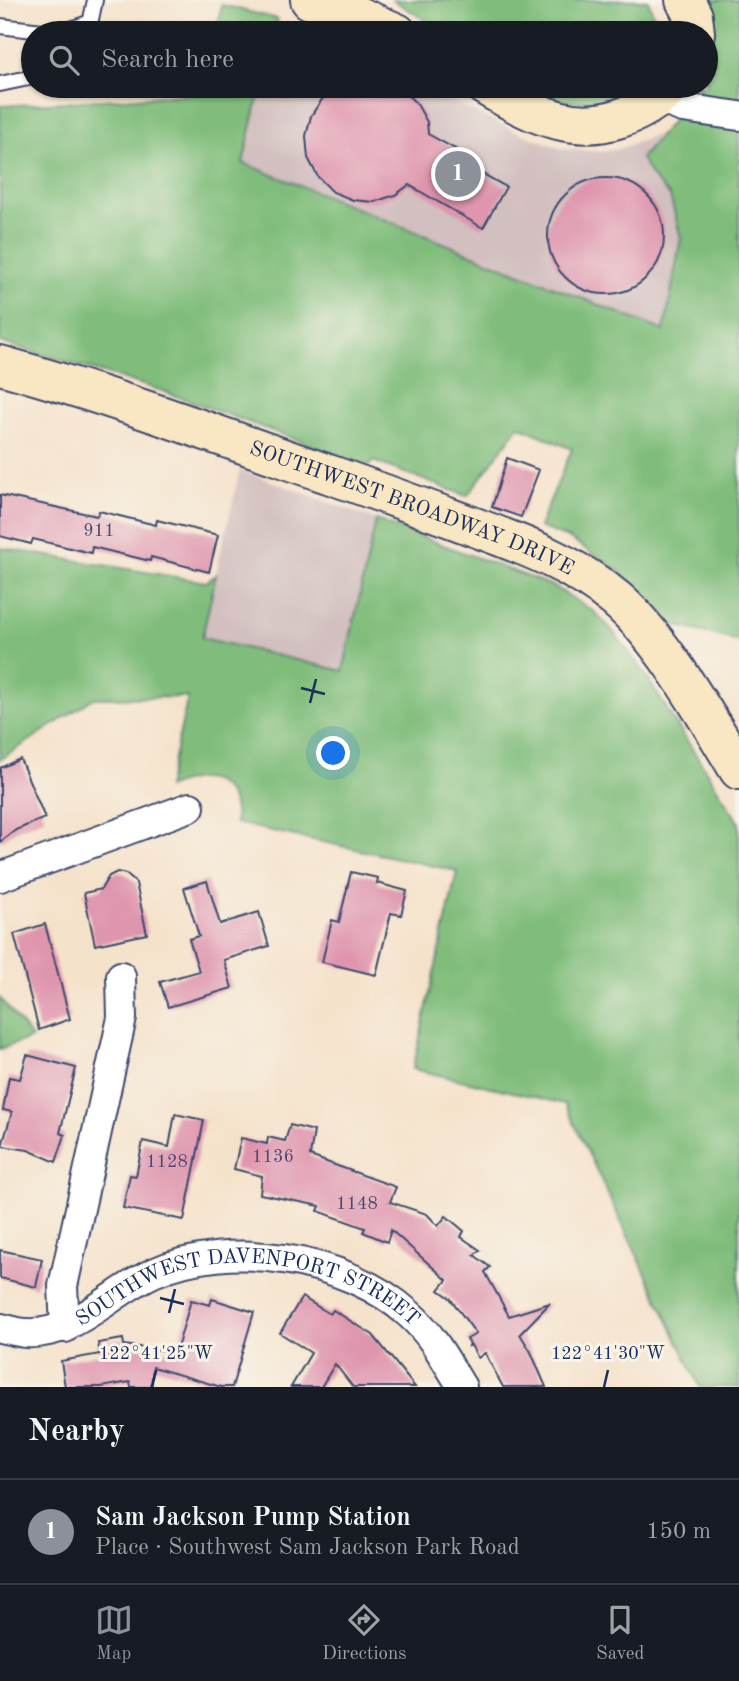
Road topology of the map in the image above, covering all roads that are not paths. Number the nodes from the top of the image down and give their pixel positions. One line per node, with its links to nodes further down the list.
1 (95, 0): 4 (lane)
2 (685, 0): 6 (street)
3 (318, 1): 5 (street)
4 (91, 21)
5 (369, 21)
6 (694, 21)
7 (0, 26): 8 (lane)
8 (21, 28)
9 (21, 80): 10 (lane)
10 (0, 84)
11 (509, 98): 12 (street)
12 (656, 98)
13 (670, 98): 14 (street)
14 (739, 116)
15 (0, 365): 16 (street, SOUTHWEST BROADWAY DRIVE)
16 (739, 770)
17 (190, 807): 18 (street)
18 (0, 877)
19 (121, 976): 21 (street)
20 (0, 1328): 21 (street, SOUTHWEST DAVENPORT STREET)
21 (65, 1328): 22 (street, SOUTHWEST DAVENPORT STREET)
22 (462, 1387)

